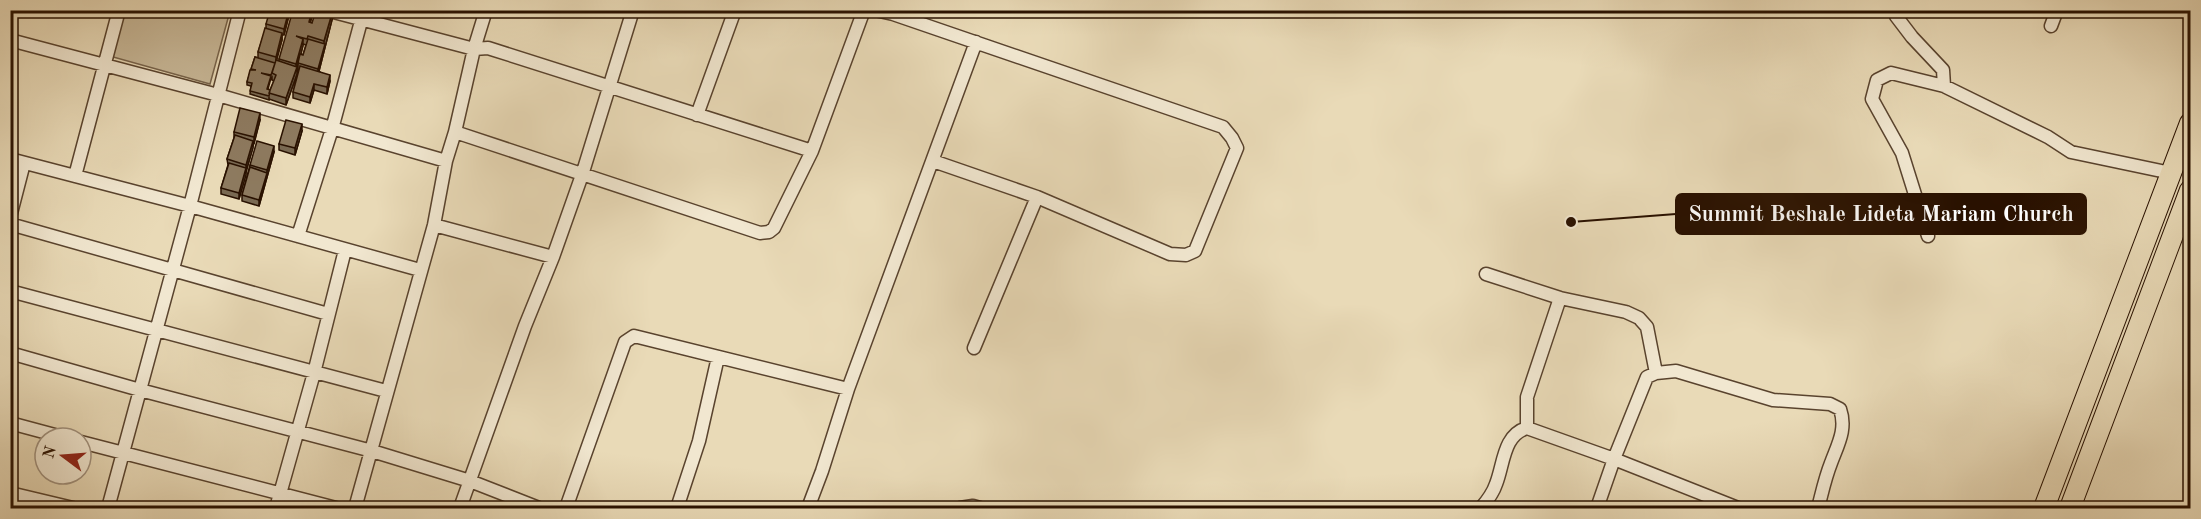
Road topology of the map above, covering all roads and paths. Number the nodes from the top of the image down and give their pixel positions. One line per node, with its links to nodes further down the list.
1 (119, 10): 16 (street)
2 (240, 10): 19 (street)
3 (326, 10): 11 (street)
4 (486, 10): 15 (street)
5 (633, 10): 17 (street)
6 (735, 10): 20 (street)
7 (864, 10): 24 (street)
8 (875, 10): 14 (street)
9 (1895, 10): 18 (street)
10 (2057, 10): 12 (street)
11 (362, 15): 15 (street); 22 (street)
12 (2051, 26)
13 (10, 40): 16 (street)
14 (976, 42): 26 (street); 33 (street)
15 (474, 49): 17 (street); 23 (street)
16 (104, 64): 19 (street); 31 (street)
17 (610, 86): 20 (street); 30 (street)
18 (1944, 86): 29 (street); 39 (street)
19 (218, 95): 22 (street); 34 (street)
20 (697, 115): 24 (street)
21 (2190, 123): 29 (main road)
22 (332, 129): 27 (street); 38 (street)
23 (455, 132): 27 (street); 30 (street)
24 (812, 151): 30 (street)
25 (10, 159): 28 (street)
26 (933, 160): 33 (street); 54 (street)
27 (446, 161): 37 (street)
28 (24, 163): 31 (street); 35 (street)
29 (2180, 165): 84 (main road)
30 (582, 175): 41 (street)
31 (75, 176): 34 (street)
32 (2190, 190): 85 (main road)
33 (1037, 197): 49 (street)
34 (190, 206): 38 (street); 42 (street)
35 (10, 217)
36 (10, 224): 42 (street)
37 (434, 225): 41 (street); 43 (street)
38 (298, 236): 40 (street)
39 (1928, 236)
40 (345, 250): 43 (street); 47 (street)
41 (553, 257): 65 (street)
42 (173, 269): 47 (street); 48 (street)
43 (420, 270): 56 (street)
44 (1486, 274): 46 (street)
45 (10, 291): 48 (street)
46 (1560, 298): 53 (street); 58 (street)
47 (328, 314): 52 (street)
48 (156, 331): 52 (street); 55 (street)
49 (974, 348)
50 (10, 353): 55 (street)
51 (718, 357): 54 (street); 75 (street); 76 (street)
52 (314, 373): 56 (street); 60 (street)
53 (1656, 373): 64 (street); 83 (street)
54 (848, 389): 77 (street)
55 (140, 390): 60 (street); 63 (street)
56 (386, 391): 62 (street)
57 (10, 423): 59 (street)
58 (1527, 428): 64 (street); 80 (street)
59 (33, 429)
60 (298, 431): 62 (street); 67 (street)
61 (93, 445): 63 (street)
62 (372, 451): 65 (street); 72 (street)
63 (123, 453): 67 (street); 69 (street)
64 (1614, 459): 81 (street); 82 (street)
65 (470, 481): 73 (street); 74 (street)
66 (10, 493): 68 (street)
67 (280, 494): 70 (street); 71 (street)
68 (73, 508)
69 (108, 508)
70 (276, 508)
71 (336, 508)
72 (355, 508)
73 (460, 508)
74 (539, 508)
75 (566, 508)
76 (677, 508)
77 (808, 508)
78 (960, 508): 79 (street)
79 (980, 508)
80 (1481, 508)
81 (1597, 508)
82 (1738, 508)
83 (1818, 508)
84 (2044, 508)
85 (2070, 508)

